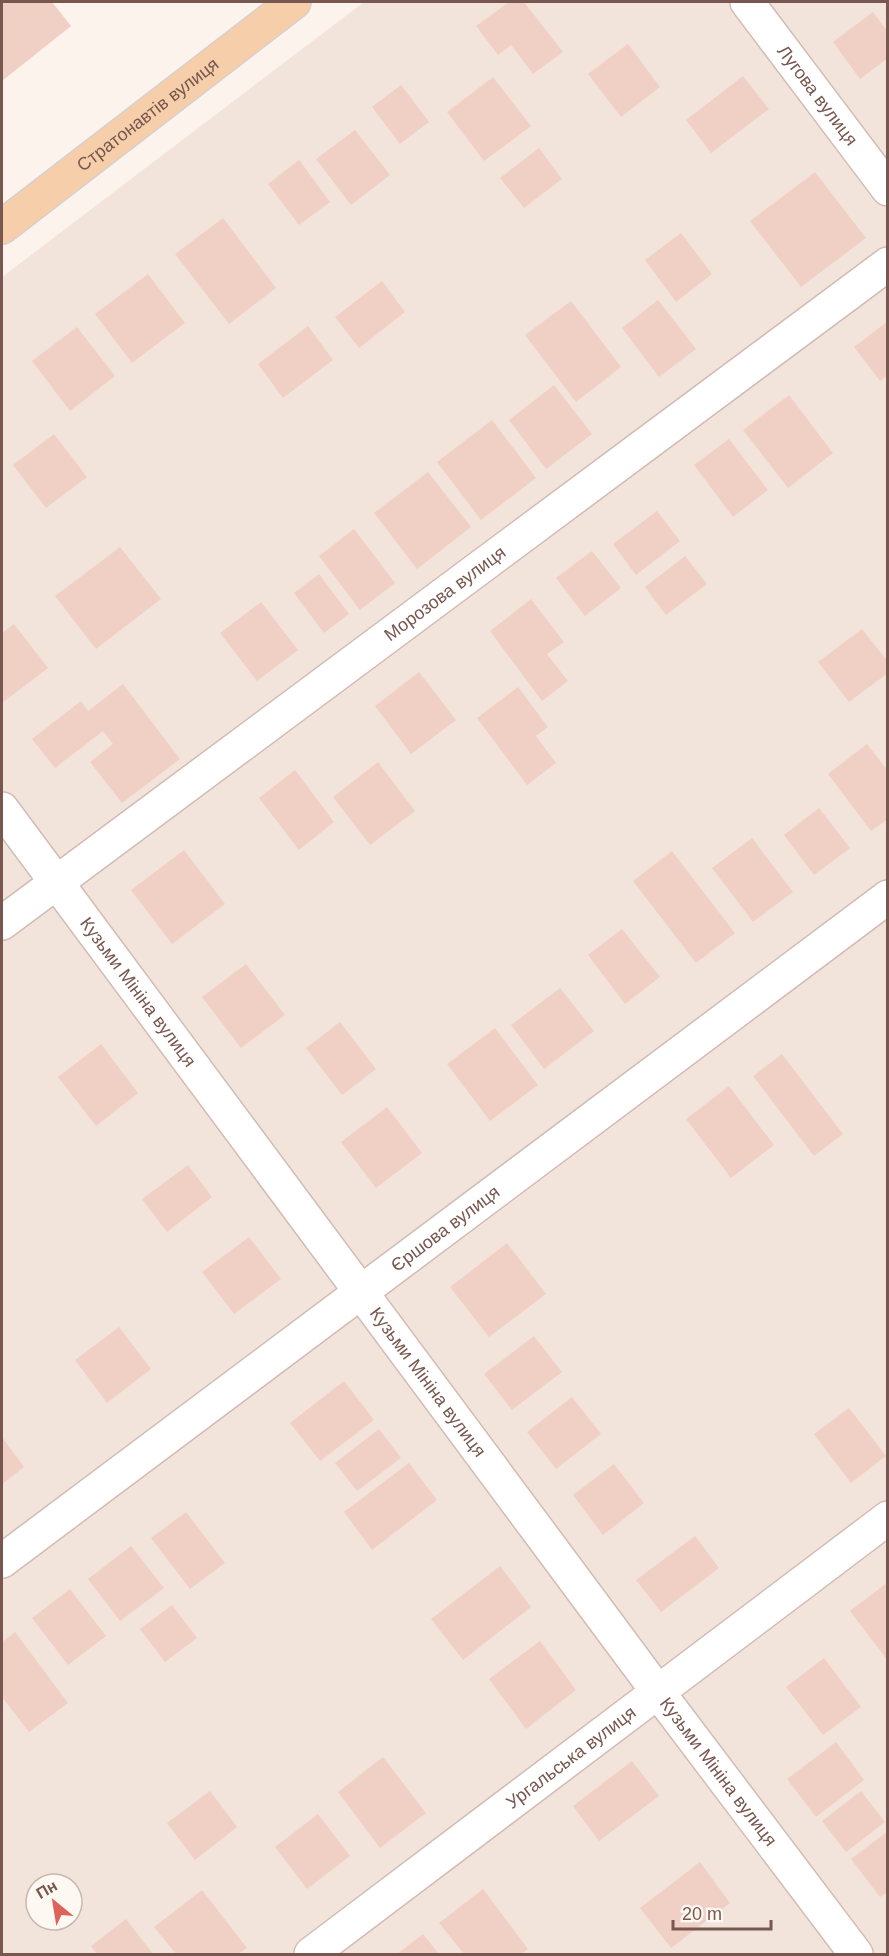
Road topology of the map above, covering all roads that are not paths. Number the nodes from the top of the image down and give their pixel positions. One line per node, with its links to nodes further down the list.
1 (294, 2): 4 (main road, Стратонавтів вулиця)
2 (747, 2): 3 (street, Лугова вулиця)
3 (888, 189)
4 (2, 227)
5 (888, 264): 7 (street, Морозова вулиця)
6 (2, 809): 7 (street, Кузьми Мініна вулиця)
7 (56, 882): 9 (street, Морозова вулиця); 10 (street, Кузьми Мініна вулиця)
8 (888, 897): 10 (street, Єршова вулиця)
9 (2, 922)
10 (361, 1292): 12 (street, Єршова вулиця); 13 (street, Кузьми Мініна вулиця)
11 (888, 1518): 13 (street, Ургальська вулиця)
12 (2, 1561)
13 (658, 1692): 14 (street, Ургальська вулиця); 15 (street, Кузьми Мініна вулиця)
14 (311, 1954)
15 (856, 1954)

